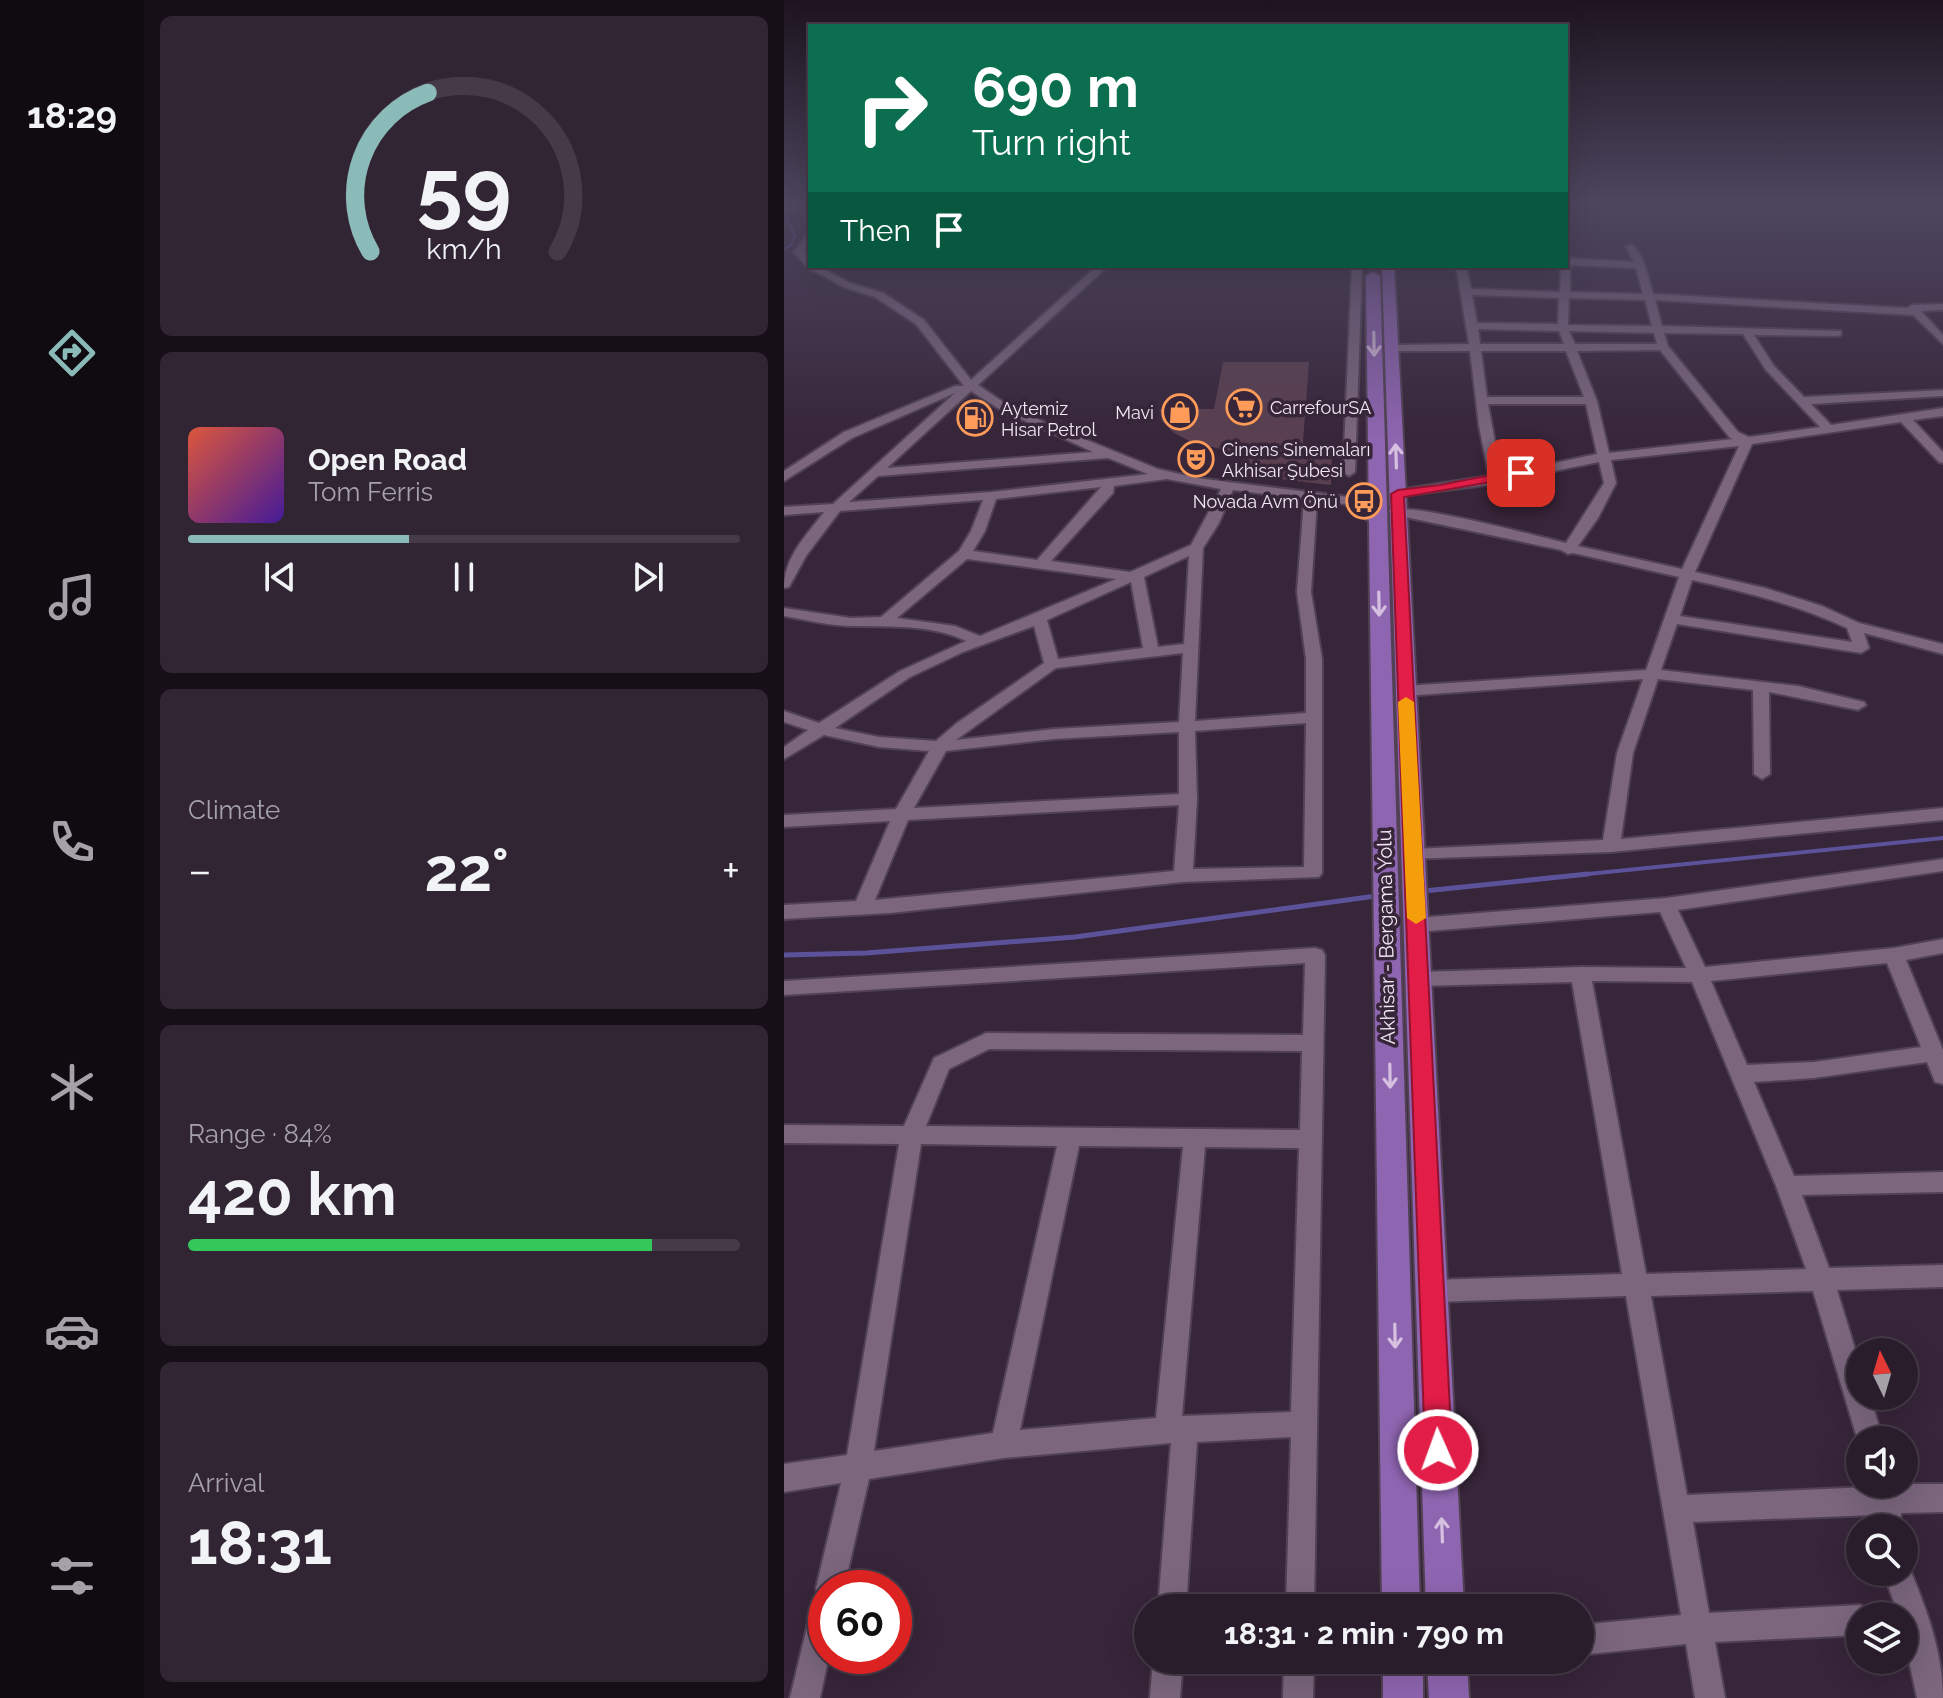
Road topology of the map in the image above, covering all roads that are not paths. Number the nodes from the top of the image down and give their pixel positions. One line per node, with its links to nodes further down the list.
1 (844, 283): 24 (street)
2 (1084, 283): 24 (street)
3 (1356, 283): 36 (street)
4 (1372, 283): 43 (main road, Akhisar - Bergama Yolu, one-way to 43)
5 (1389, 283): 21 (main road, Akhisar - Bergama Yolu)
6 (1465, 283): 9 (street)
7 (1566, 283): 10 (street)
8 (1645, 283): 11 (street)
9 (1467, 292): 10 (street); 14 (street)
10 (1566, 296): 11 (street); 16 (street)
11 (1648, 297): 13 (street); 15 (street)
12 (1943, 307): 13 (street)
13 (1916, 312): 19 (street)
14 (1472, 326): 16 (street); 22 (street)
15 (1657, 327): 16 (street); 17 (street); 20 (street)
16 (1563, 328): 23 (street)
17 (1746, 330): 18 (street); 28 (street)
18 (1837, 333)
19 (1943, 341)
20 (1663, 347): 23 (street); 32 (street)
21 (1392, 348): 22 (street); 47 (main road, Akhisar - Bergama Yolu, one-way to 21)
22 (1476, 349): 23 (street); 26 (street)
23 (1569, 350): 27 (street)
24 (969, 385): 33 (street); 37 (street); 39 (street)
25 (1943, 393): 28 (street)
26 (1481, 400): 27 (street); 40 (street)
27 (1591, 401): 34 (street)
28 (1802, 401): 31 (street)
29 (1943, 412): 30 (street)
30 (1903, 417): 31 (street); 35 (street)
31 (1827, 428): 32 (street)
32 (1747, 441): 34 (street); 56 (street)
33 (1113, 454): 37 (street); 38 (street)
34 (1603, 457): 40 (street); 52 (street)
35 (1943, 459)
36 (1349, 472)
37 (873, 473): 48 (street)
38 (1170, 475): 41 (street); 42 (street)
39 (784, 477)
40 (1496, 479): 47 (street)
41 (1107, 483): 44 (street); 54 (street)
42 (1229, 486): 45 (street); 51 (street)
43 (1376, 491): 46 (street); 50 (main road, Akhisar - Bergama Yolu)
44 (991, 496): 48 (street); 53 (street)
45 (1311, 496): 46 (street); 73 (street)
46 (1349, 501): 50 (street)
47 (1397, 503): 52 (street); 70 (main road, Akhisar - Bergama Yolu)
48 (837, 506): 49 (street); 57 (street)
49 (784, 511)
50 (1377, 520): 90 (main road, Akhisar - Bergama Yolu, one-way to 90)
51 (1196, 548): 55 (street); 64 (street)
52 (1568, 550): 56 (street)
53 (964, 554): 54 (street); 61 (street)
54 (1041, 564): 55 (street)
55 (1132, 574): 59 (street); 66 (street)
56 (1686, 576): 60 (street); 62 (street)
57 (784, 584)
58 (784, 612): 61 (street)
59 (1039, 617): 63 (street); 67 (street)
60 (1672, 619): 62 (street); 68 (street)
61 (885, 621): 63 (street)
62 (1854, 626): 65 (street)
63 (979, 642): 75 (street)
64 (1193, 647): 66 (street); 74 (street)
65 (1943, 649)
66 (1151, 651): 67 (street)
67 (1052, 664): 76 (street)
68 (1653, 674): 69 (street); 70 (street); 83 (street)
69 (1761, 687): 71 (street); 78 (street)
70 (1405, 691): 84 (main road, Akhisar - Bergama Yolu)
71 (1858, 705)
72 (784, 716): 75 (street)
73 (1314, 717): 74 (street); 86 (street)
74 (1187, 728): 76 (street); 79 (street)
75 (818, 730): 76 (street); 77 (street)
76 (940, 746): 81 (street)
77 (784, 754)
78 (1762, 774)
79 (1188, 799): 81 (street); 86 (street)
80 (1943, 814): 83 (street)
81 (901, 815): 82 (street); 88 (street)
82 (784, 821)
83 (1611, 846): 84 (street)
84 (1414, 862): 90 (main road, Akhisar - Bergama Yolu)
85 (1943, 865): 87 (street)
86 (1183, 876): 88 (street)
87 (1666, 905): 90 (street); 94 (street)
88 (863, 907): 89 (street)
89 (784, 912)
90 (1406, 916): 95 (main road, Akhisar - Bergama Yolu); 124 (main road, Akhisar - Bergama Yolu, one-way to 124)
91 (1943, 946): 92 (street)
92 (1894, 955): 94 (street); 98 (street)
93 (1581, 974): 94 (street); 95 (street); 110 (street)
94 (1699, 975): 99 (street)
95 (1419, 979): 111 (main road, Akhisar - Bergama Yolu)
96 (784, 988): 97 (street)
97 (1314, 1043): 102 (street); 105 (street)
98 (1933, 1053): 99 (street); 100 (street)
99 (1740, 1074): 107 (street)
100 (1943, 1076)
101 (784, 1134): 102 (street)
102 (912, 1134): 103 (street); 116 (street)
103 (1070, 1135): 104 (street); 115 (street)
104 (1195, 1136): 105 (street); 114 (street)
105 (1313, 1139): 112 (street)
106 (1943, 1182): 107 (street)
107 (1787, 1186): 109 (street)
108 (1943, 1276): 109 (street)
109 (1822, 1281): 110 (street); 113 (street)
110 (1637, 1287): 111 (street); 120 (street)
111 (1432, 1291): 125 (main road, Akhisar - Bergama Yolu, one-way to 111)
112 (1305, 1424): 114 (street); 123 (street)
113 (1866, 1426)
114 (1176, 1430): 115 (street); 122 (street)
115 (1004, 1445): 116 (street)
116 (858, 1467): 117 (street); 121 (street)
117 (784, 1478)
118 (1943, 1498): 119 (street)
119 (1886, 1505): 120 (street)
120 (1678, 1509): 127 (street)
121 (834, 1570)
122 (1172, 1594)
123 (1300, 1594)
124 (1401, 1594)
125 (1444, 1594)
126 (1846, 1621): 127 (street)
127 (1699, 1628): 128 (street); 140 (street)
128 (1594, 1639)
129 (1918, 1649): 141 (street)
130 (810, 1674): 135 (street)
131 (1167, 1674): 136 (street)
132 (1299, 1674): 137 (street)
133 (1403, 1674): 138 (main road)
134 (1448, 1674): 139 (main road)
135 (805, 1698)
136 (1165, 1698)
137 (1298, 1698)
138 (1403, 1698)
139 (1449, 1698)
140 (1710, 1698)
141 (1932, 1698)

